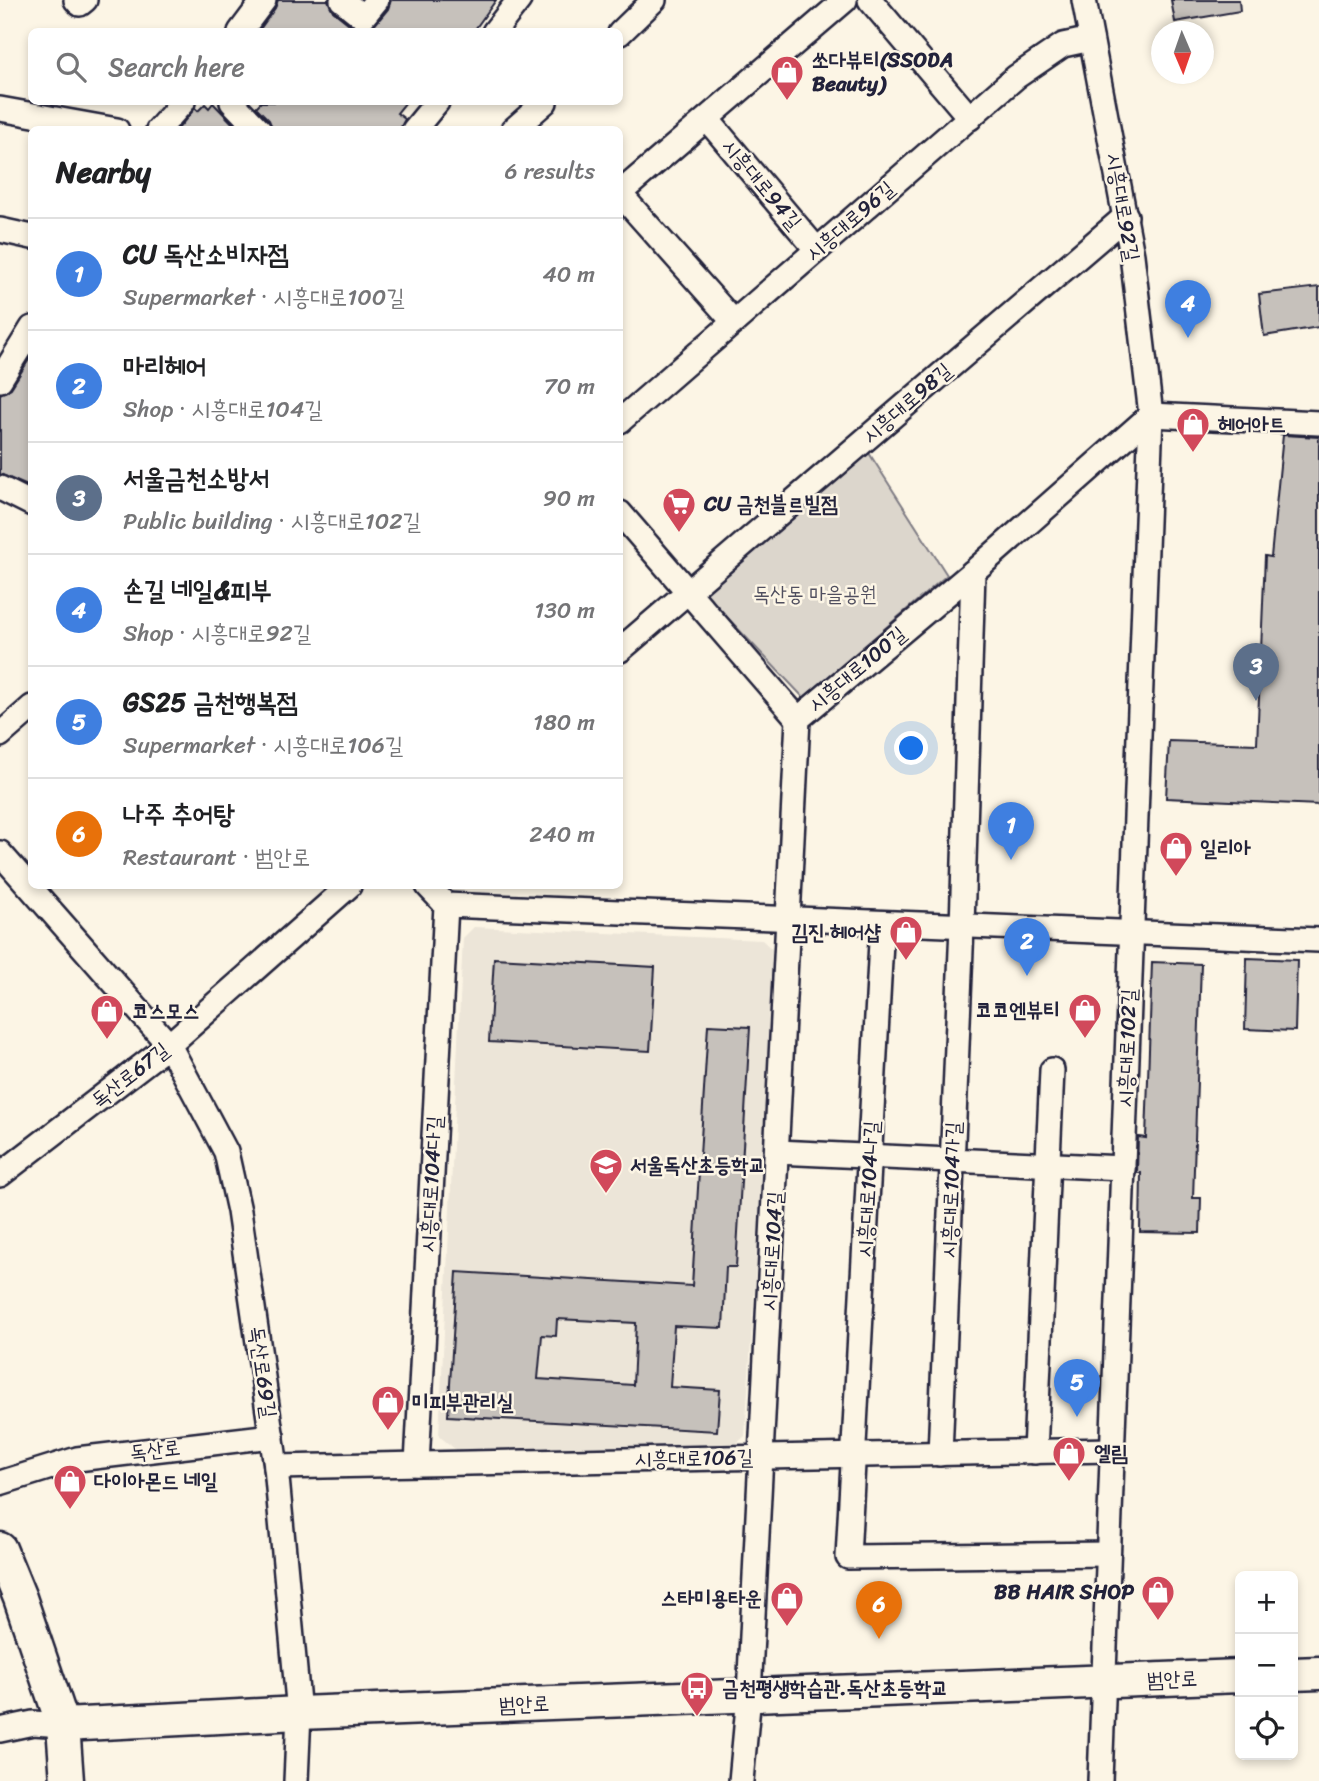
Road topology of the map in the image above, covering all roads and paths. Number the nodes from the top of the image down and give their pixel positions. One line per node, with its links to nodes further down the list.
1 (76, 0): 2 (street)
2 (85, 0)
3 (342, 0): 4 (street)
4 (377, 0)
5 (519, 0): 12 (street)
6 (654, 0): 13 (street)
7 (845, 0): 20 (street, 시흥대로94길)
8 (870, 0): 21 (street)
9 (1084, 0): 14 (street, 시흥대로92길)
10 (260, 2): 11 (street)
11 (243, 28)
12 (497, 28)
13 (623, 30)
14 (1091, 38): 21 (street, 시흥대로96길); 29 (street, 시흥대로92길)
15 (180, 105): 23 (street)
16 (235, 105): 24 (street)
17 (435, 105): 25 (street)
18 (542, 105): 26 (street)
19 (0, 109): 22 (street)
20 (707, 118): 27 (street, 시흥대로94길); 32 (street, 시흥대로94길)
21 (970, 118): 32 (street, 시흥대로96길)
22 (95, 126)
23 (162, 126)
24 (255, 126)
25 (417, 126)
26 (518, 126)
27 (623, 190)
28 (623, 196): 33 (street, 시흥대로94길)
29 (1126, 216): 36 (street, 시흥대로92길); 43 (street, 시흥대로98길)
30 (0, 230): 31 (street)
31 (28, 236)
32 (817, 250): 33 (street, 시흥대로96길)
33 (734, 322): 37 (street, 시흥대로96길)
34 (28, 334): 35 (street)
35 (0, 380)
36 (1150, 415): 38 (street); 42 (street, 시흥대로100길); 57 (street, 시흥대로102길)
37 (623, 418)
38 (1319, 423)
39 (0, 488): 40 (street)
40 (28, 502)
41 (623, 516): 43 (street)
42 (973, 572): 46 (street, 시흥대로100길); 56 (street)
43 (689, 590): 44 (street, 시흥대로98길); 46 (street)
44 (623, 647)
45 (28, 710): 47 (street)
46 (798, 719): 54 (street, 시흥대로100길)
47 (0, 734)
48 (0, 853): 49 (street, 독산로69길)
49 (28, 885)
50 (32, 889): 59 (street, 독산로69길)
51 (346, 889): 59 (street, 독산로67길)
52 (431, 889): 53 (street)
53 (446, 905): 54 (street); 73 (street, 시흥대로104다길)
54 (788, 919): 55 (street); 61 (street, 시흥대로104길)
55 (882, 923): 56 (street); 62 (street, 시흥대로104나길)
56 (962, 926): 57 (street); 63 (street, 시흥대로104가길)
57 (1131, 933): 58 (street); 65 (street, 시흥대로102길)
58 (1319, 940)
59 (169, 1045): 66 (street, 독산로67길); 67 (street, 독산로69길)
60 (1052, 1070): 64 (street)
61 (776, 1152): 62 (street); 72 (street, 시흥대로104길)
62 (869, 1157): 63 (street); 71 (street, 시흥대로104나길)
63 (952, 1160): 64 (street); 70 (street, 시흥대로104가길)
64 (1048, 1164): 65 (street); 69 (street)
65 (1123, 1168): 68 (street, 시흥대로102길)
66 (0, 1175)
67 (272, 1436): 74 (street, 독산로69길); 75 (street, 독산로)
68 (1112, 1450): 69 (street, 시흥대로106길); 77 (street, 시흥대로102길)
69 (1035, 1452): 70 (street, 시흥대로106길)
70 (940, 1454): 71 (street, 시흥대로106길)
71 (854, 1456): 72 (street, 시흥대로106길); 77 (street, 시흥대로104나길)
72 (761, 1457): 73 (street, 시흥대로106길); 82 (street)
73 (417, 1464): 74 (street, 시흥대로106길)
74 (276, 1467): 83 (street, 독산로69길)
75 (0, 1483)
76 (0, 1549): 84 (main road)
77 (1108, 1554): 81 (street, 시흥대로102길)
78 (1319, 1673): 79 (main road)
79 (1298, 1674)
80 (1235, 1676): 81 (main road, 범안로)
81 (1104, 1681): 82 (main road, 범안로); 89 (street)
82 (749, 1695): 83 (main road, 범안로); 88 (street)
83 (299, 1713): 84 (main road, 범안로); 87 (street)
84 (63, 1725): 85 (street); 86 (main road)
85 (0, 1730)
86 (67, 1781)
87 (296, 1781)
88 (741, 1781)
89 (1100, 1781)

